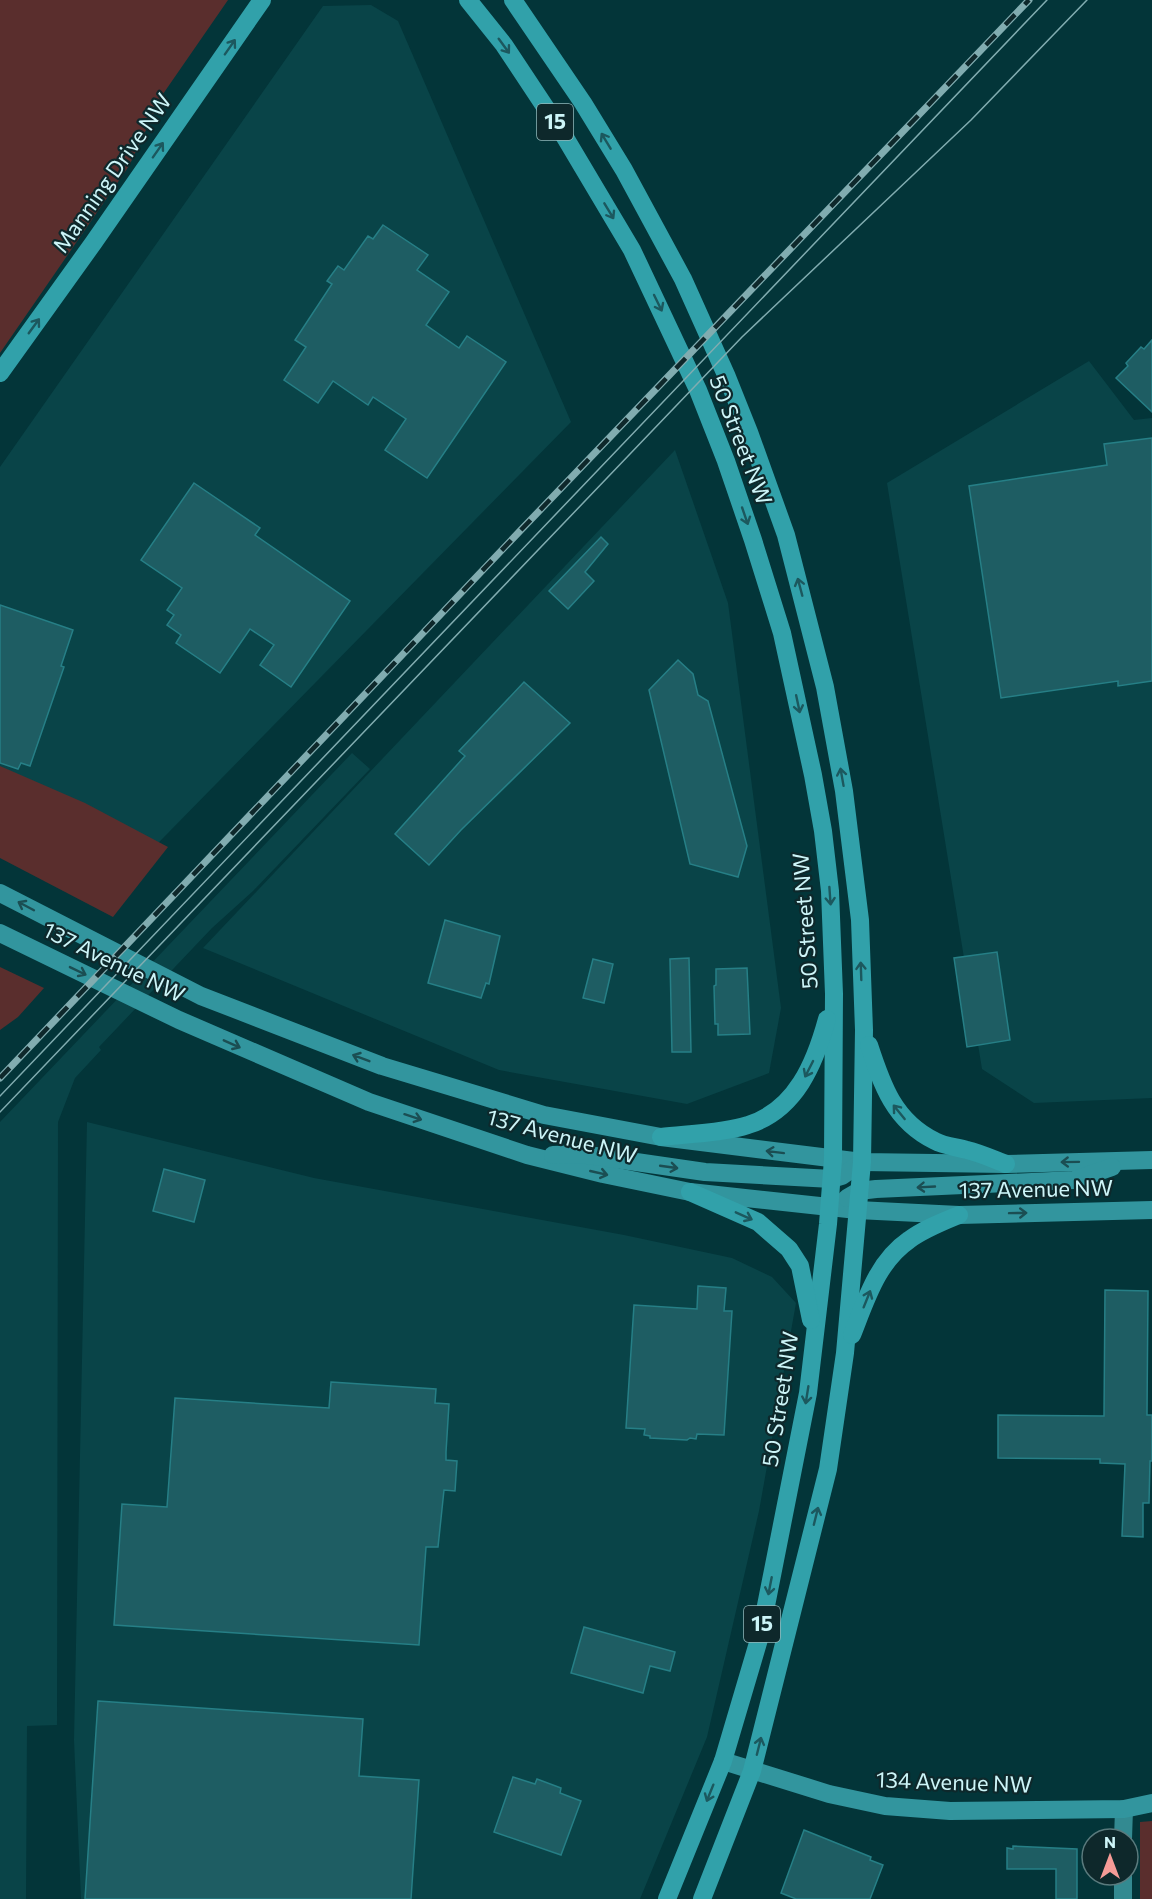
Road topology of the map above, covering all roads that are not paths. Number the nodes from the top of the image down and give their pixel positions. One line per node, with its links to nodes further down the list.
1 (262, 0): 5 (main road, Manning Drive NW)
2 (273, 0): 5 (main road)
3 (468, 0): 9 (main road, 50 Street NW / 15, one-way to 9)
4 (513, 0): 10 (main road, 50 Street NW / 15, one-way to 4)
5 (251, 16): 6 (main road, Manning Drive NW, one-way to 5)
6 (0, 373)
7 (0, 893): 11 (main road, 137 Avenue NW, one-way to 7)
8 (0, 933): 12 (main road, 137 Avenue NW, one-way to 12)
9 (834, 994): 11 (main road, one-way to 11); 13 (main road, 50 Street NW)
10 (864, 1030): 16 (main road, 50 Street NW); 17 (main road, one-way to 10)
11 (661, 1137): 13 (main road, 137 Avenue NW, one-way to 11)
12 (528, 1155): 18 (main road, one-way to 18); 19 (main road, 137 Avenue NW, one-way to 19)
13 (833, 1159): 16 (main road, 137 Avenue NW); 18 (main road, 50 Street NW)
14 (1152, 1160): 15 (main road, 137 Avenue NW)
15 (1128, 1161): 17 (main road, 137 Avenue NW, one-way to 17); 20 (main road, one-way to 20)
16 (862, 1162): 17 (main road, 137 Avenue NW); 18 (main road); 20 (main road, 50 Street NW)
17 (1006, 1164)
18 (832, 1179): 21 (main road, 50 Street NW)
19 (690, 1192): 21 (main road, 137 Avenue NW); 24 (main road, one-way to 24)
20 (858, 1201): 21 (main road, 137 Avenue NW); 23 (main road, 137 Avenue NW); 25 (main road, 50 Street NW)
21 (829, 1208): 24 (main road, 50 Street NW)
22 (1152, 1210): 23 (main road, 137 Avenue NW, one-way to 22)
23 (959, 1215): 25 (main road, one-way to 23)
24 (815, 1337): 26 (main road, 50 Street NW / 15, one-way to 26)
25 (845, 1353): 27 (main road, 50 Street NW / 15, one-way to 25)
26 (723, 1761): 27 (main road, 134 Avenue NW); 31 (main road, 50 Street NW / 15, one-way to 31)
27 (752, 1771): 29 (main road, 134 Avenue NW); 32 (main road, 50 Street NW / 15)
28 (1152, 1803): 29 (main road, 134 Avenue NW)
29 (1124, 1809): 30 (street)
30 (1123, 1827)
31 (667, 1899)
32 (702, 1899)

